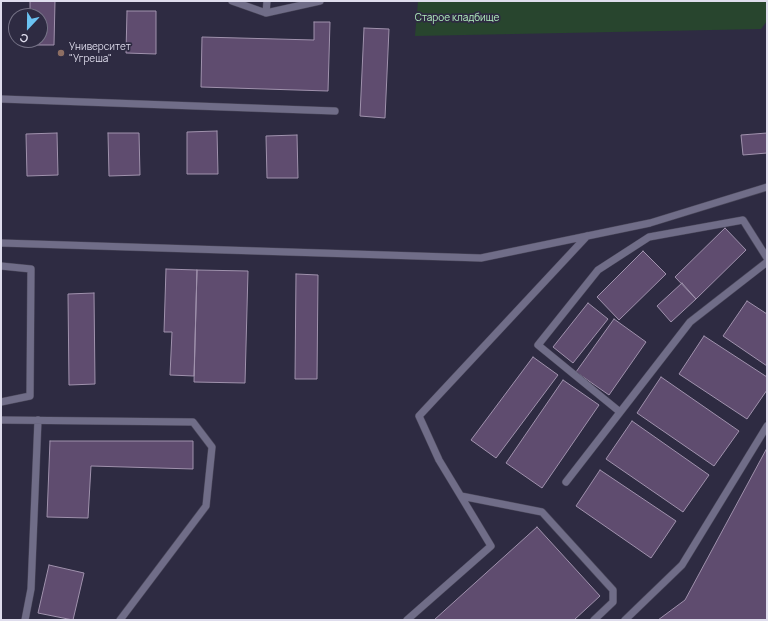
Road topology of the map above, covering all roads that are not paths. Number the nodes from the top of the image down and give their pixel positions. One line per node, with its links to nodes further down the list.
1 (232, 1): 4 (lane)
2 (267, 1): 4 (lane)
3 (320, 1): 4 (lane)
4 (266, 13)
5 (1, 99): 6 (lane)
6 (335, 111)
7 (767, 187): 8 (lane)
8 (587, 236): 9 (lane); 19 (lane)
9 (1, 244)
10 (767, 258): 14 (lane)
11 (767, 262): 14 (lane)
12 (1, 266): 13 (lane)
13 (1, 402)
14 (620, 412): 18 (lane)
15 (1, 420): 16 (lane)
16 (38, 420): 20 (lane); 21 (lane)
17 (767, 426): 24 (lane)
18 (566, 482)
19 (461, 496): 22 (lane); 23 (lane)
20 (24, 620)
21 (120, 620)
22 (407, 620)
23 (594, 620)
24 (625, 620)

